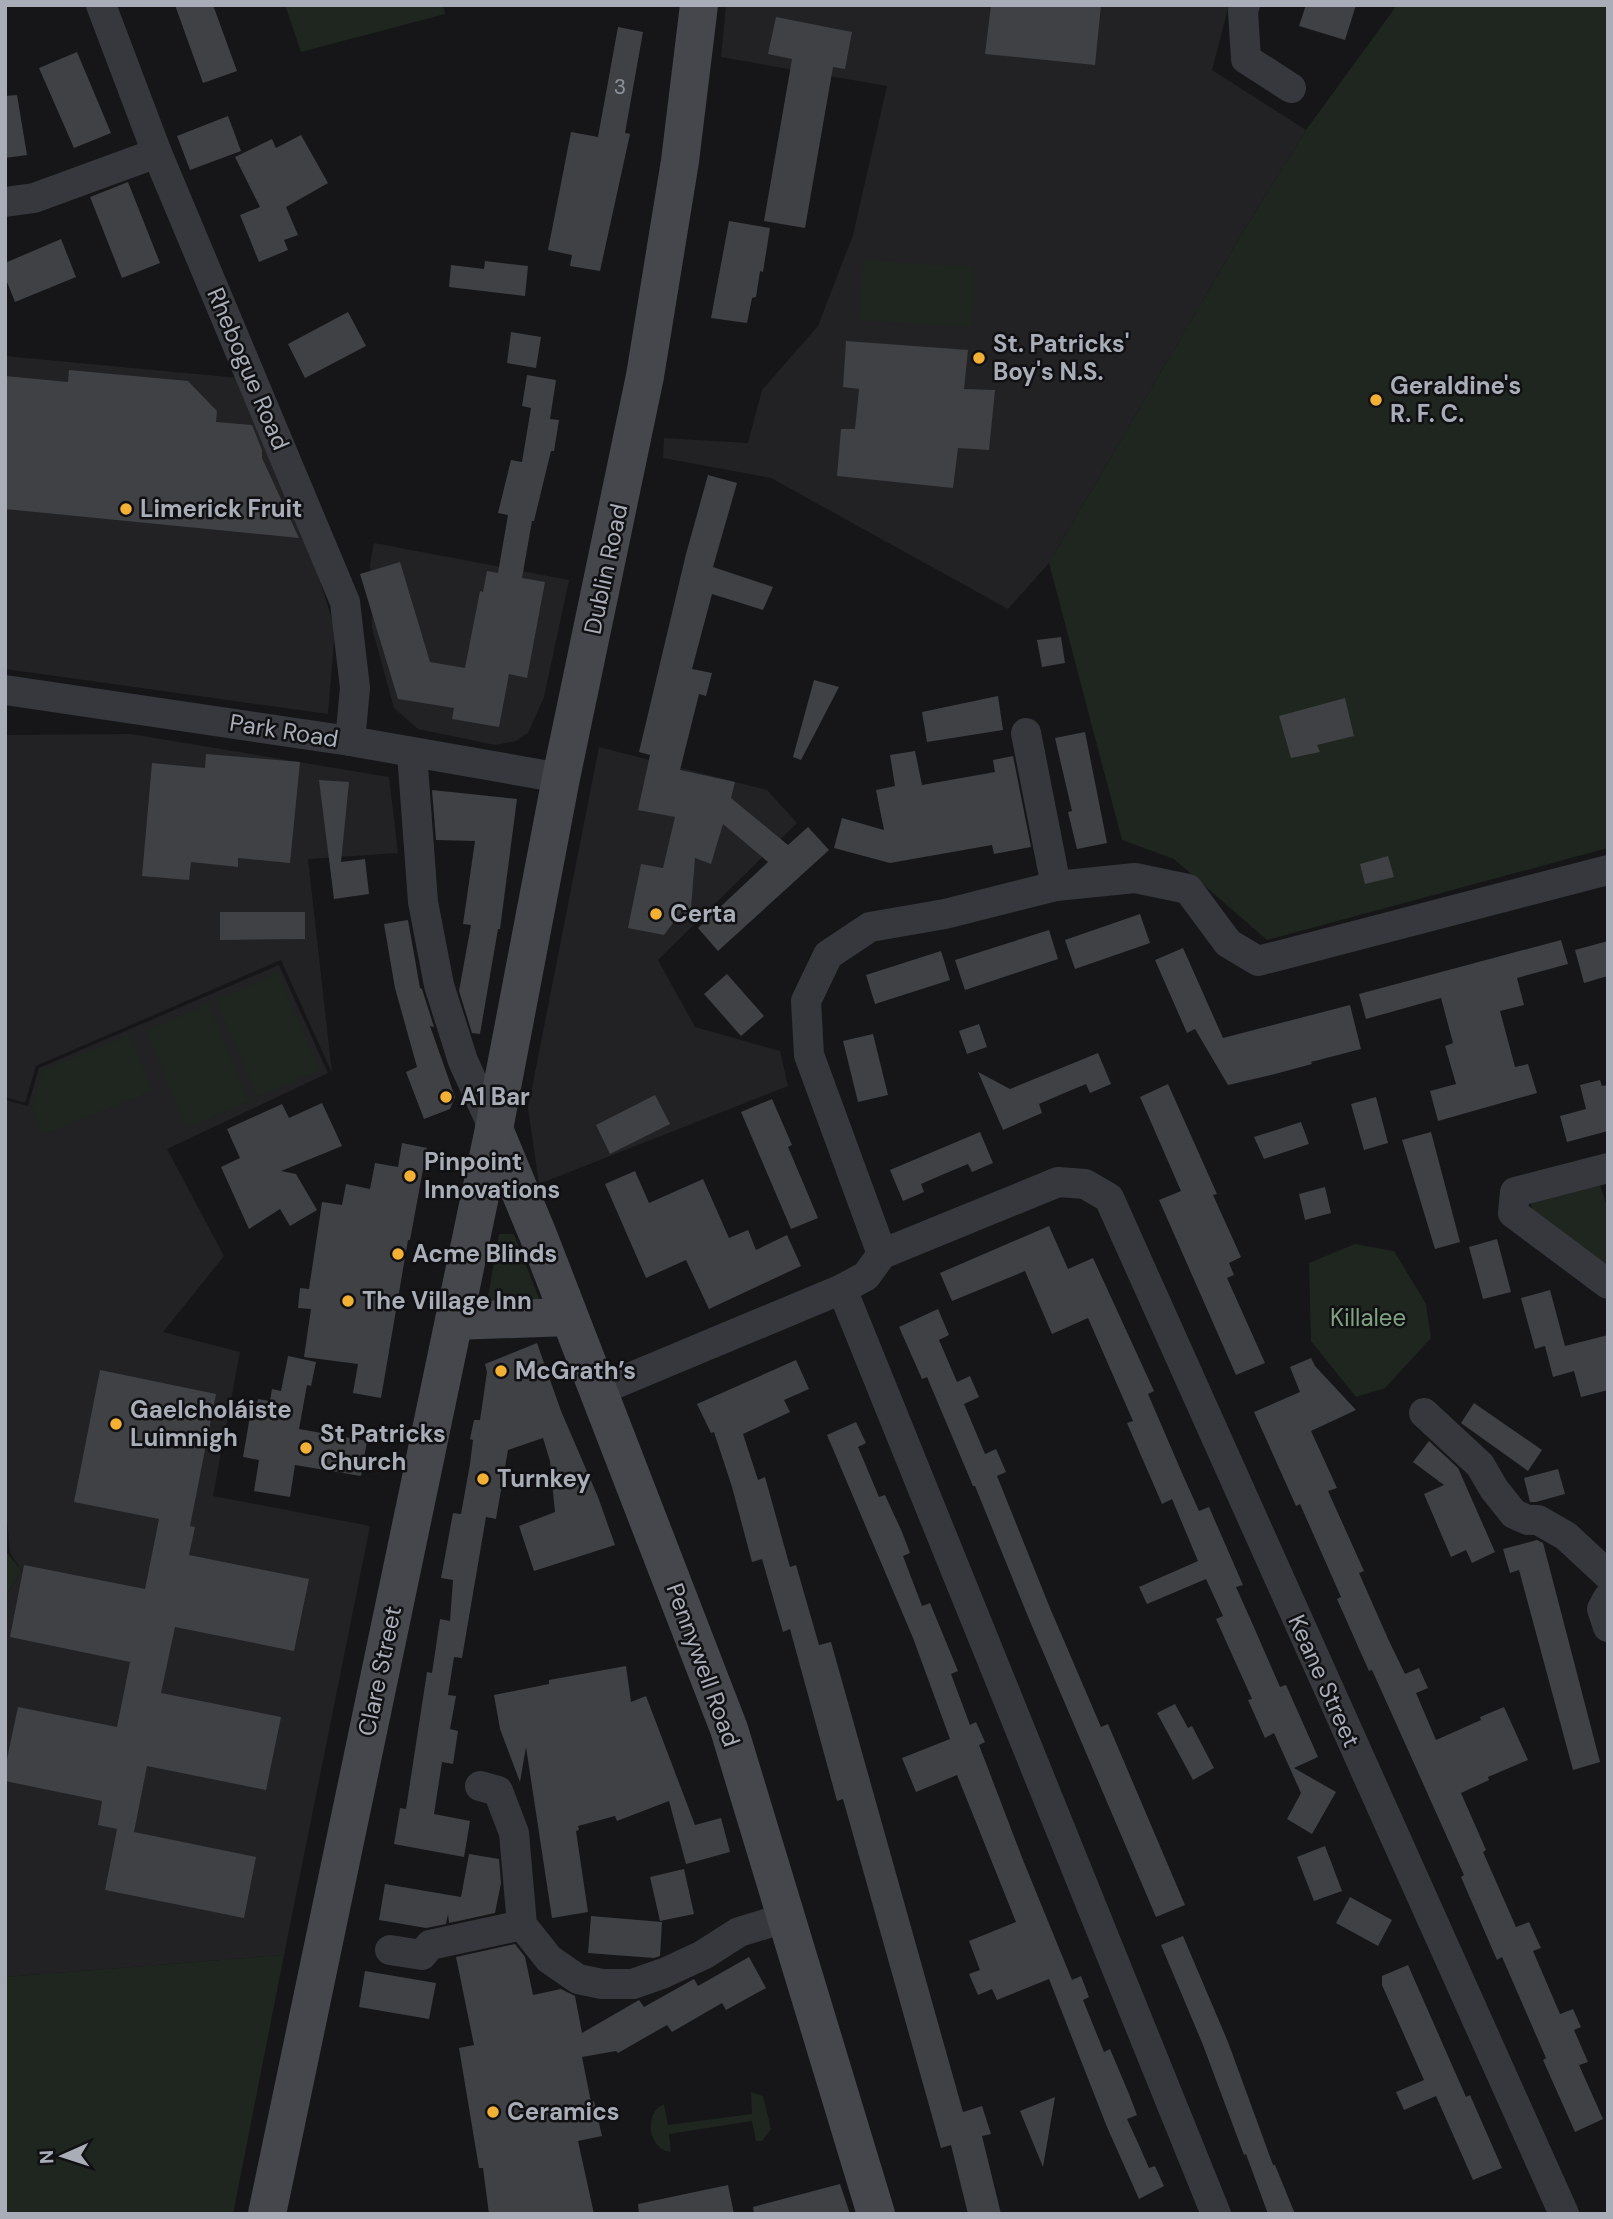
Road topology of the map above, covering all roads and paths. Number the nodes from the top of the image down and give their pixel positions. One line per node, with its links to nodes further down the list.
1 (101, 5): 5 (street, Rhebogue Road)
2 (699, 5): 11 (main road, Dublin Road)
3 (1245, 5): 4 (street)
4 (1291, 88)
5 (157, 153): 6 (street); 9 (street, Rhebogue Road)
6 (5, 202)
7 (13, 695): 9 (street, Park Road)
8 (1026, 733): 13 (street)
9 (350, 741): 10 (street, Park Road)
10 (412, 754): 11 (street, Park Road); 14 (street)
11 (561, 778): 14 (main road, Dublin Road)
12 (1608, 870): 13 (street)
13 (1056, 886): 16 (street)
14 (494, 1129): 19 (main road, Pennywell Road); 20 (main road, Clare Street)
15 (1608, 1168): 17 (street)
16 (882, 1254): 18 (street); 33 (street, Keane Street)
17 (1608, 1284)
18 (842, 1290): 21 (street); 32 (street)
19 (569, 1317): 20 (main road); 21 (main road, Pennywell Road)
20 (454, 1321): 30 (main road, Clare Street)
21 (598, 1391): 27 (main road, Pennywell Road)
22 (1424, 1413): 23 (street)
23 (1608, 1575)
24 (1608, 1598): 25 (street)
25 (1608, 1627)
26 (480, 1786): 28 (street)
27 (785, 1919): 28 (street); 31 (main road, Pennywell Road)
28 (522, 1925): 29 (street)
29 (390, 1950)
30 (267, 2214)
31 (876, 2214)
32 (1216, 2214)
33 (1564, 2214)

